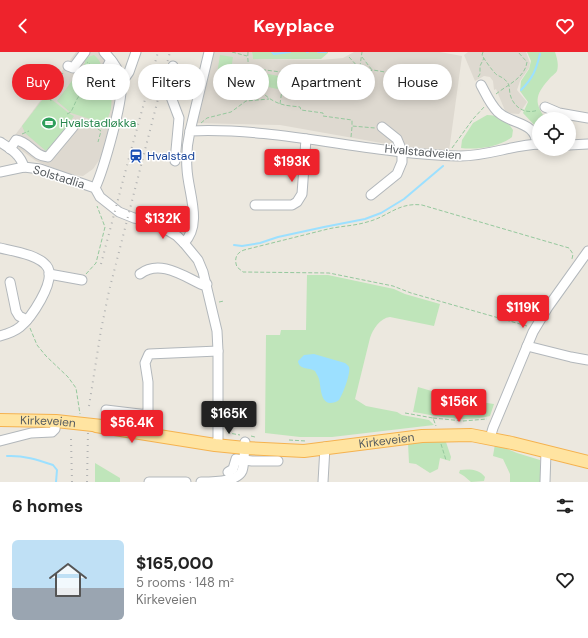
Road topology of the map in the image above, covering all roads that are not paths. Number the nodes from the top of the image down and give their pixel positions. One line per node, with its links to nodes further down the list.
1 (104, 52): 5 (street)
2 (136, 52): 9 (street)
3 (209, 52): 17 (street)
4 (83, 55): 8 (street)
5 (111, 60): 6 (street); 7 (street)
6 (109, 64)
7 (114, 64)
8 (68, 66)
9 (130, 69)
10 (479, 82): 18 (street)
11 (120, 100): 29 (street)
12 (172, 100): 26 (street)
13 (545, 107): 14 (street)
14 (588, 118)
15 (73, 127): 24 (street)
16 (382, 127): 25 (street)
17 (194, 129): 19 (street, Hvalstadveien); 32 (street)
18 (532, 131)
19 (306, 138): 25 (street, Hvalstadveien); 31 (street)
20 (0, 142): 24 (street, Solstadlia)
21 (588, 144): 23 (street)
22 (532, 145): 25 (street, Hvalstadveien)
23 (576, 145)
24 (10, 148): 27 (street, Solstadlia)
25 (402, 151): 30 (street)
26 (175, 161)
27 (24, 167): 28 (street); 29 (street, Solstadlia)
28 (0, 172)
29 (95, 188): 32 (street, Solstadlia)
30 (371, 195)
31 (255, 205)
32 (184, 243): 39 (street)
33 (0, 248): 35 (street)
34 (588, 251): 42 (street)
35 (49, 274): 37 (street); 40 (street)
36 (140, 274): 39 (street)
37 (82, 280)
38 (10, 282): 40 (street)
39 (207, 284): 43 (street)
40 (27, 320): 41 (street)
41 (0, 336)
42 (527, 346): 44 (street); 48 (street)
43 (218, 352): 45 (street); 50 (street)
44 (588, 360)
45 (106, 410)
46 (0, 420): 47 (main road, Kirkeveien)
47 (56, 421): 49 (street); 50 (main road, Kirkeveien)
48 (490, 438): 51 (main road, Kirkeveien); 53 (main road, Kirkeveien)
49 (0, 441)
50 (215, 441): 52 (main road, Kirkeveien)
51 (325, 447): 52 (main road, Kirkeveien); 60 (street)
52 (244, 450): 54 (street); 56 (street); 59 (street)
53 (546, 452): 55 (main road, Kirkeveien); 61 (street)
54 (278, 461)
55 (588, 462)
56 (228, 472)
57 (149, 482): 58 (street)
58 (186, 482)
59 (201, 482)
60 (323, 482)
61 (545, 482)

